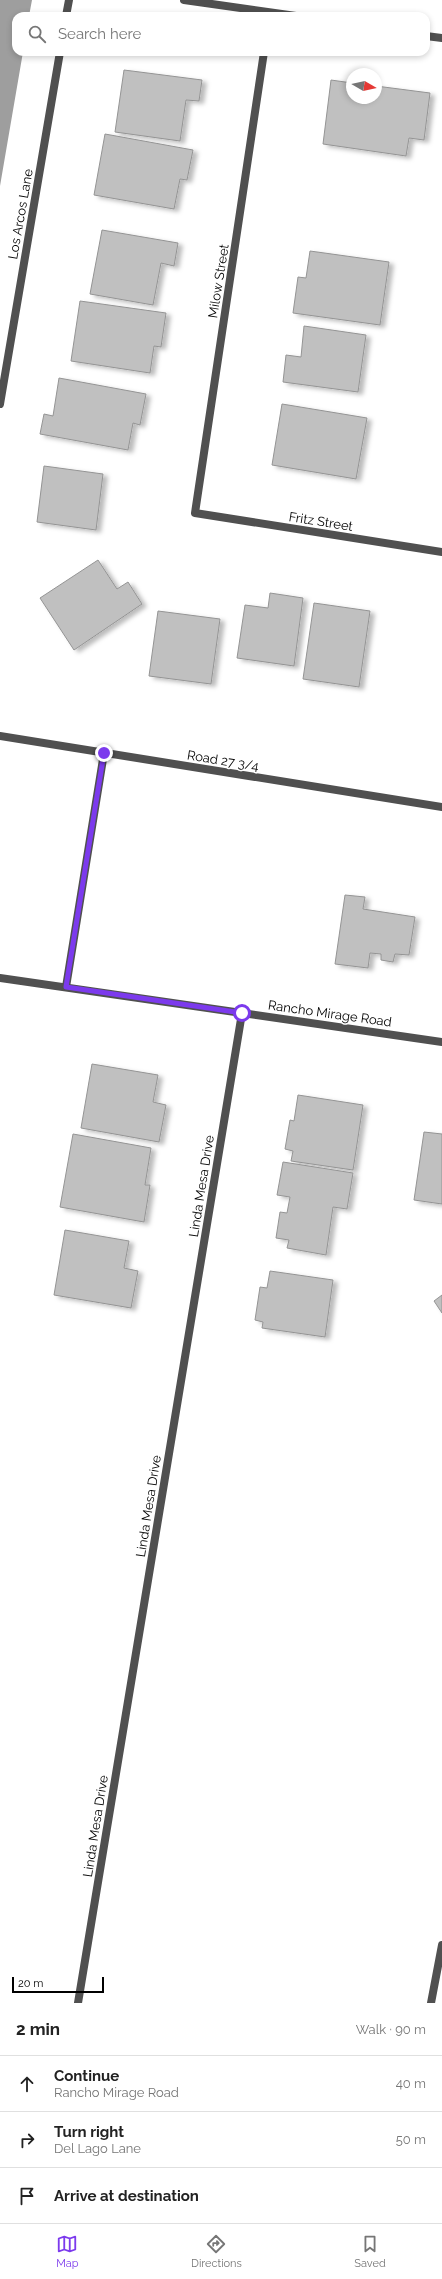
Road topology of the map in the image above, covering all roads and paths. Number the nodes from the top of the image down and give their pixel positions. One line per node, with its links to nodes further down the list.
1 (69, 0): 3 (street)
2 (184, 0): 4 (street)
3 (67, 12)
4 (258, 12)
5 (430, 36): 6 (street)
6 (442, 38)
7 (59, 56): 9 (street, Los Arcos Lane)
8 (263, 56): 10 (street, Milow Street)
9 (0, 404)
10 (195, 513): 11 (street, Fritz Street)
11 (442, 552)
12 (0, 736): 13 (street, Road 27 3/4)
13 (104, 753): 14 (street, Road 27 3/4); 16 (street)
14 (442, 807)
15 (0, 978): 16 (street, Rancho Mirage Road)
16 (66, 987): 17 (street, Rancho Mirage Road)
17 (242, 1013): 18 (street, Rancho Mirage Road); 20 (street, Linda Mesa Drive)
18 (442, 1042)
19 (442, 1945): 21 (street)
20 (78, 2003)
21 (431, 2003)

